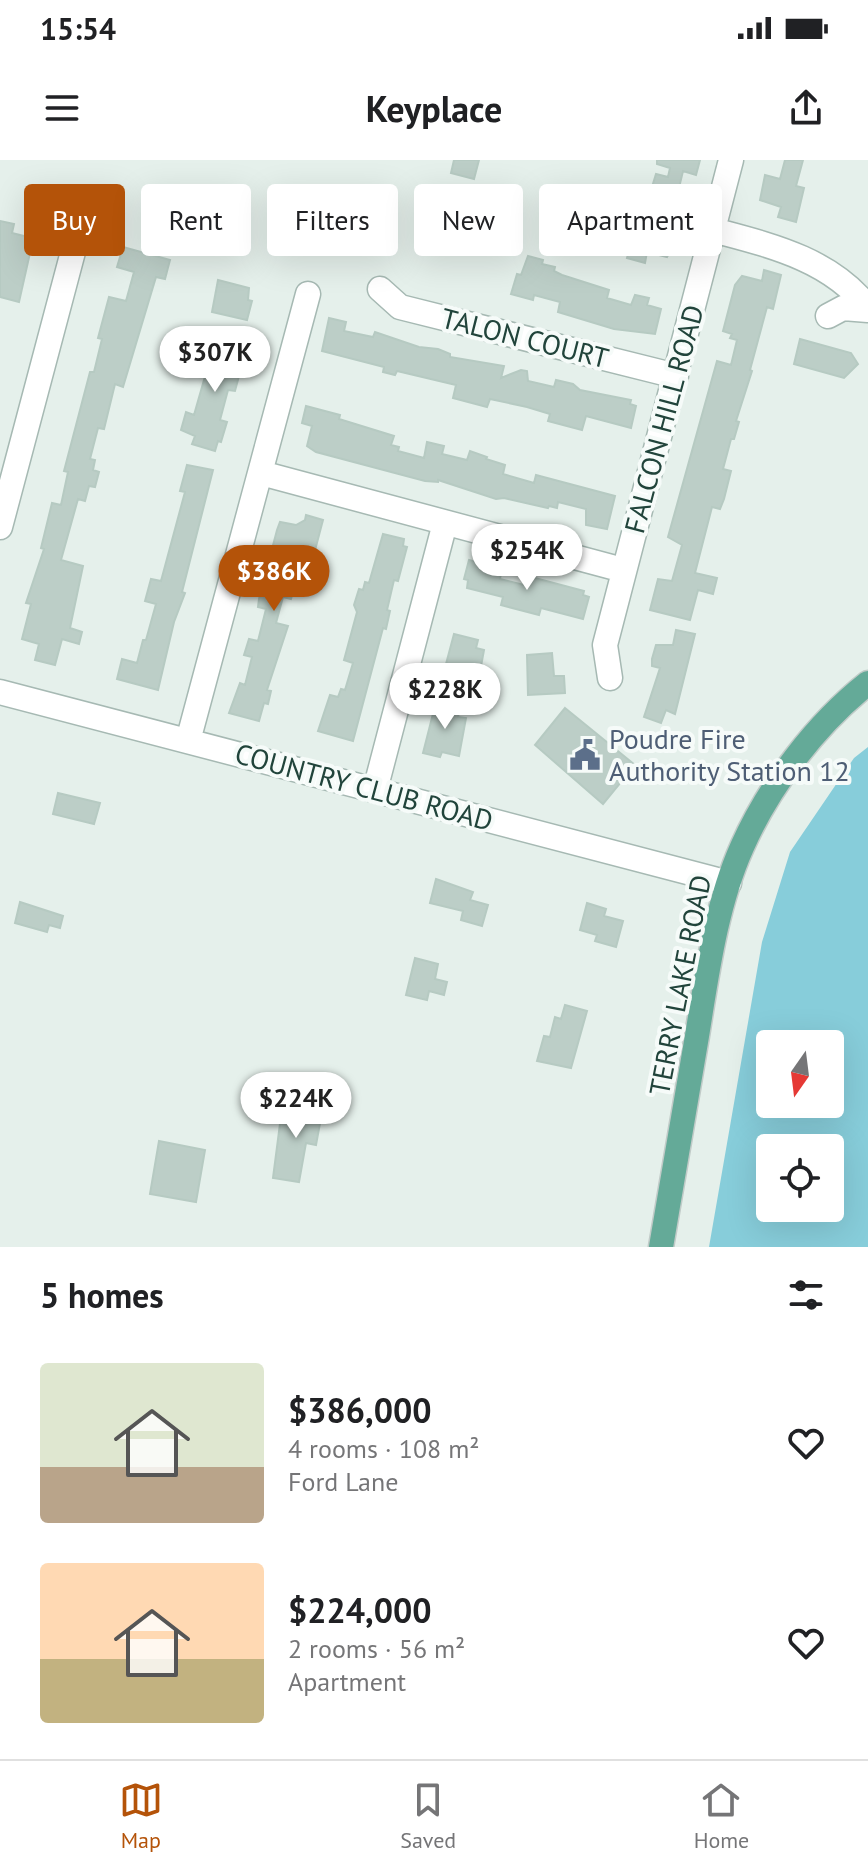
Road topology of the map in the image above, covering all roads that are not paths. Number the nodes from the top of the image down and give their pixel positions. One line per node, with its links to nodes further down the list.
1 (731, 160): 2 (street, FALCON HILL ROAD)
2 (722, 195)
3 (722, 232): 8 (street)
4 (72, 256): 13 (street)
5 (706, 256): 10 (street, FALCON HILL ROAD)
6 (380, 289): 10 (street, TALON COURT)
7 (308, 294): 11 (street)
8 (868, 309): 9 (street)
9 (828, 316)
10 (676, 376): 14 (street, FALCON HILL ROAD)
11 (261, 473): 12 (street); 18 (street)
12 (445, 523): 14 (street); 19 (street)
13 (0, 527)
14 (623, 570): 15 (street, FALCON HILL ROAD)
15 (610, 678)
16 (868, 683): 20 (main road, TERRY LAKE ROAD)
17 (0, 692): 18 (street, COUNTRY CLUB ROAD)
18 (188, 741): 19 (street, COUNTRY CLUB ROAD)
19 (375, 790): 20 (street, COUNTRY CLUB ROAD)
20 (729, 883): 21 (main road, TERRY LAKE ROAD)
21 (661, 1247)

